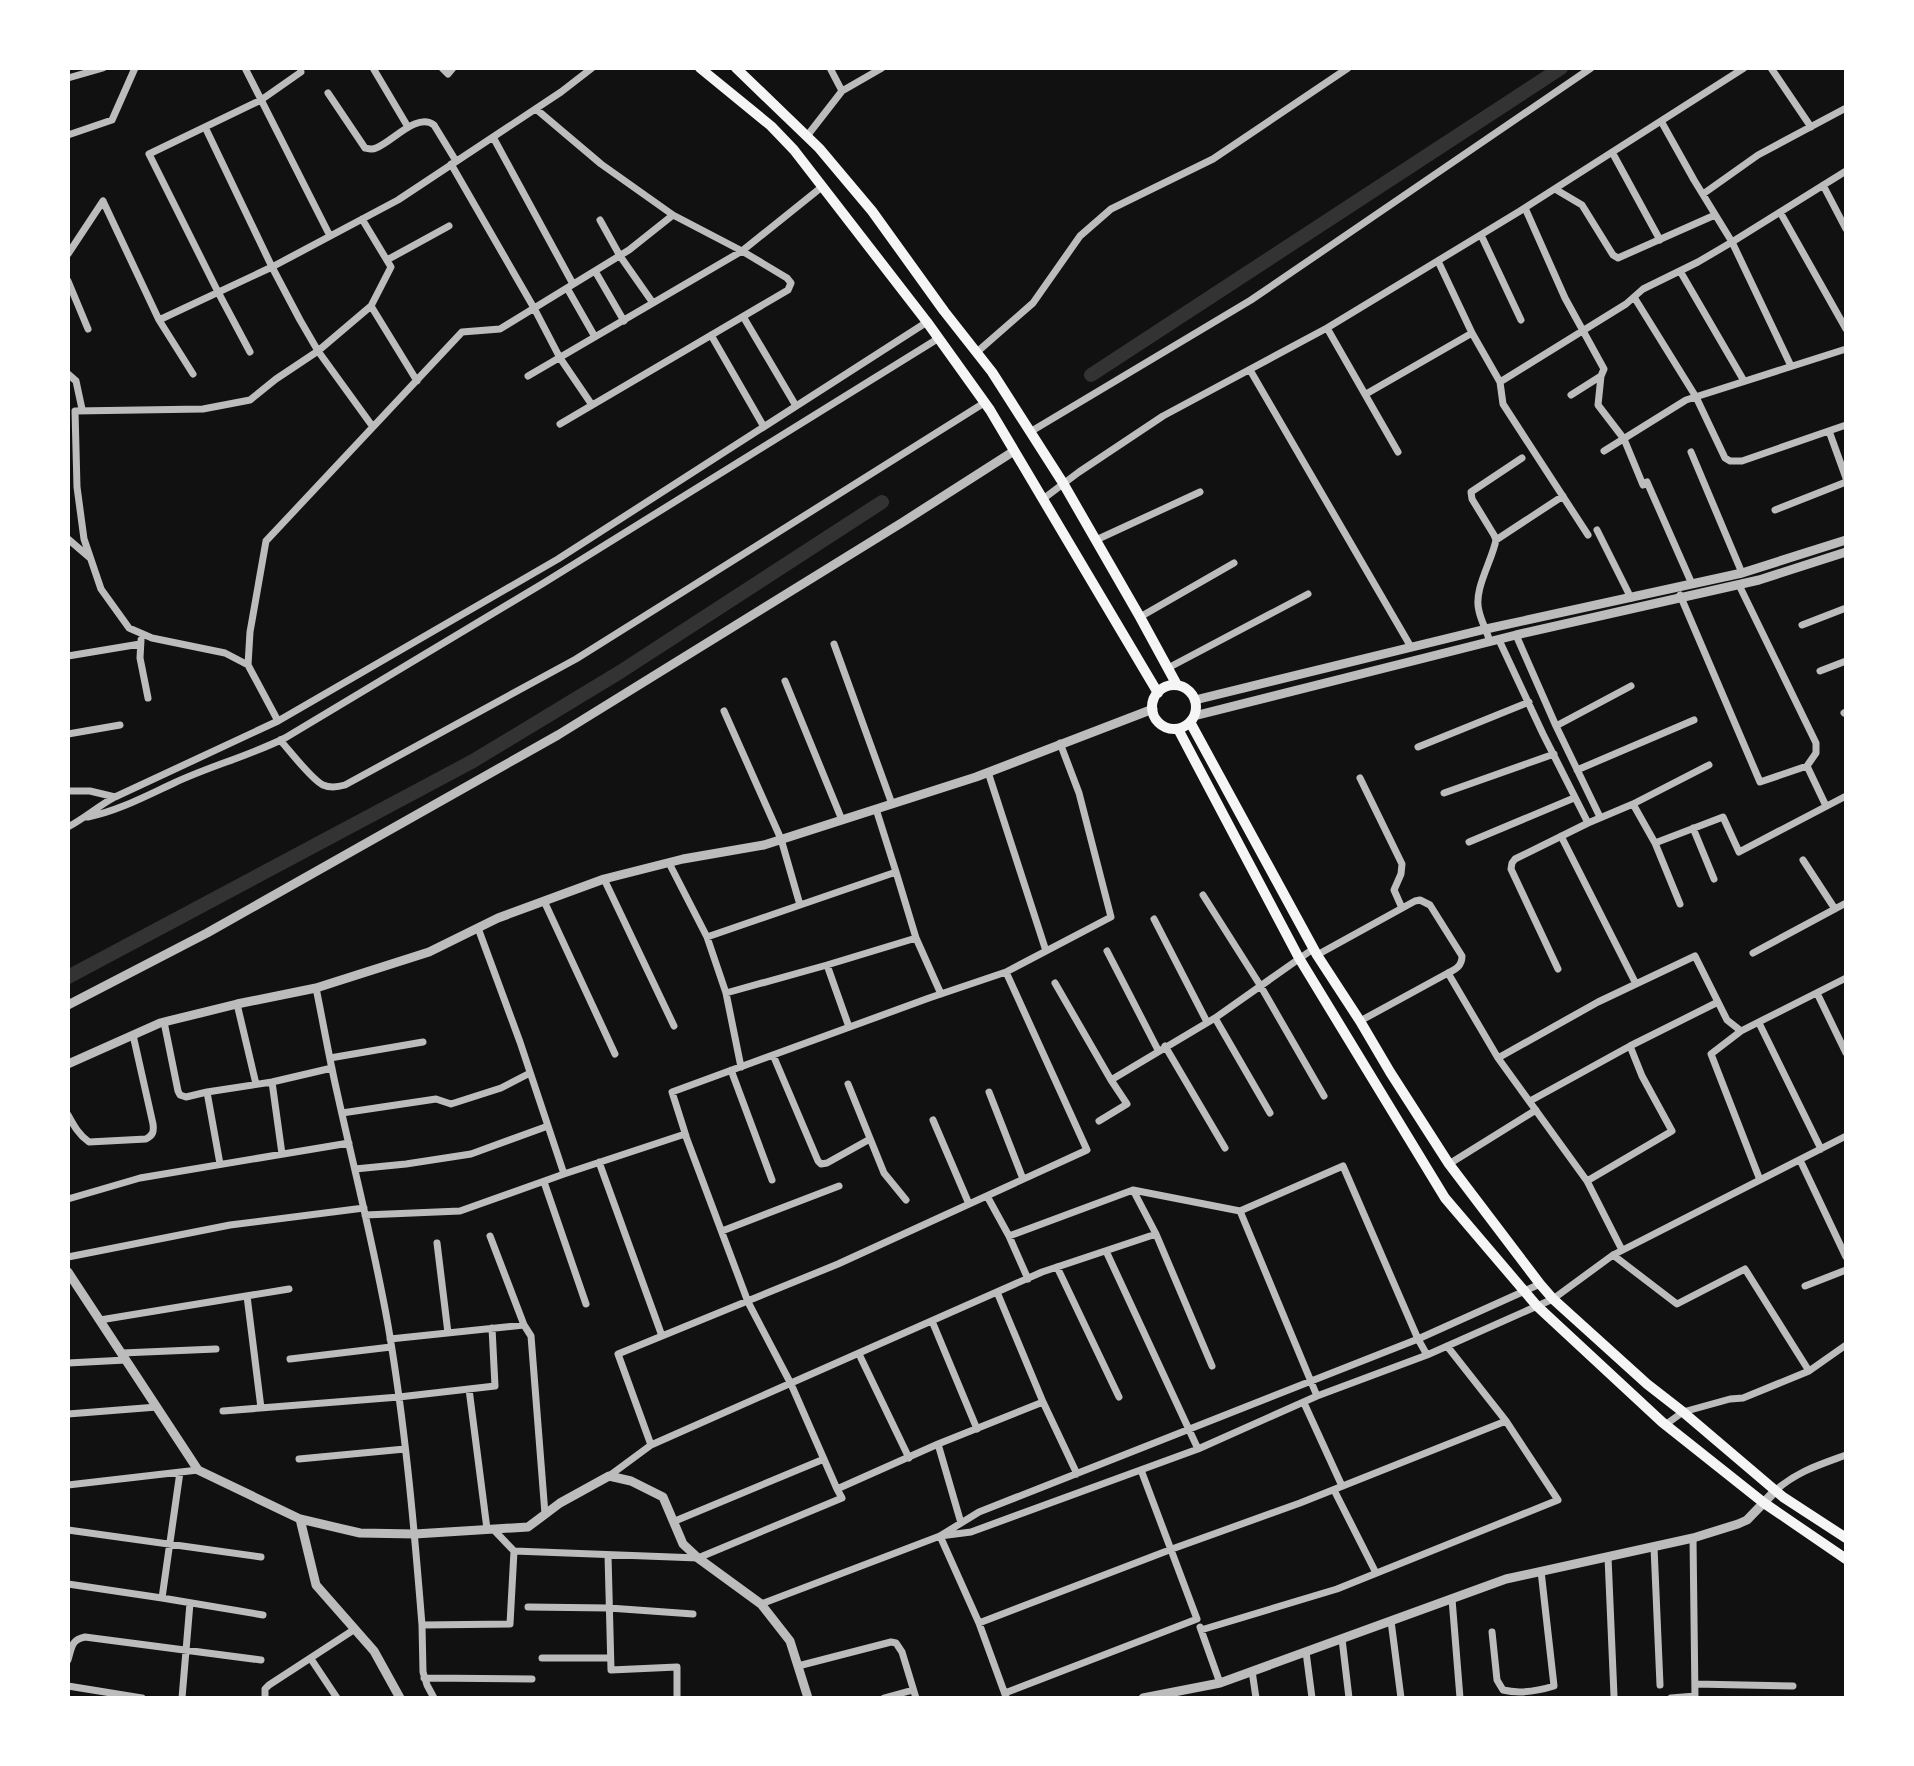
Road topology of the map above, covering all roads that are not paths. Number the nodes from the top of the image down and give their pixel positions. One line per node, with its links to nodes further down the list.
1 (103, 68): 17 (street)
2 (135, 68): 27 (street)
3 (245, 68): 20 (street)
4 (300, 68): 20 (street)
5 (373, 68): 25 (street)
6 (442, 68): 7 (street)
7 (453, 68)
8 (592, 68): 22 (street)
9 (700, 68): 33 (main road)
10 (736, 68): 28 (main road)
11 (830, 68): 18 (street)
12 (881, 68): 18 (street)
13 (1348, 68): 82 (street)
14 (1591, 68): 107 (street)
15 (1744, 68): 23 (street)
16 (1771, 68): 26 (street)
17 (68, 79)
18 (842, 91): 28 (street)
19 (328, 93): 25 (street)
20 (261, 100): 24 (street); 48 (street)
21 (1846, 108): 26 (street)
22 (536, 109): 29 (street); 41 (street)
23 (1661, 121): 30 (street); 38 (street)
24 (205, 127): 56 (street); 61 (street)
25 (408, 127): 32 (street)
26 (1811, 127): 38 (street)
27 (68, 135)
28 (807, 136): 31 (main road)
29 (493, 137): 32 (street); 60 (street)
30 (1612, 152): 37 (street); 49 (street)
31 (824, 155): 33 (main road); 82 (main road)
32 (454, 162): 43 (street); 65 (street)
33 (811, 169): 36 (main road)
34 (1846, 171): 35 (street)
35 (1823, 185): 40 (street); 46 (street)
36 (823, 186): 51 (street); 70 (main road)
37 (1555, 189): 39 (street); 49 (street)
38 (1703, 194): 42 (street)
39 (1525, 208): 47 (street); 74 (street)
40 (1780, 212): 50 (street); 72 (street)
41 (673, 215): 51 (street); 53 (street)
42 (1715, 215): 49 (street); 50 (street)
43 (362, 219): 48 (street); 54 (street)
44 (600, 220): 53 (street)
45 (449, 226): 54 (street)
46 (1846, 229)
47 (1481, 235): 55 (street); 68 (street)
48 (330, 236): 56 (street)
49 (1660, 240)
50 (1732, 242): 58 (street); 85 (street)
51 (742, 251): 63 (street); 66 (street)
52 (68, 254): 67 (street)
53 (621, 256): 57 (street); 63 (street)
54 (387, 260): 64 (street)
55 (1438, 261): 71 (street); 75 (street)
56 (272, 267): 61 (street); 80 (street)
57 (595, 271): 60 (street); 69 (street)
58 (1680, 271): 62 (street); 93 (street)
59 (68, 281): 73 (street)
60 (570, 286): 65 (street); 77 (street)
61 (218, 292): 67 (street); 81 (street)
62 (1634, 296): 74 (street); 97 (street)
63 (653, 303): 69 (street)
64 (370, 306): 80 (street); 92 (street)
65 (534, 308): 83 (street); 92 (street)
66 (744, 318): 76 (street); 100 (street)
67 (159, 320): 88 (street)
68 (1521, 320)
69 (624, 321): 77 (street)
70 (927, 322): 78 (main road); 100 (street)
71 (1327, 328): 86 (street); 95 (street)
72 (1846, 328)
73 (88, 329)
74 (1584, 330): 91 (street); 94 (street)
75 (1472, 332): 94 (street); 95 (street)
76 (711, 335): 99 (street); 105 (street)
77 (594, 337): 83 (street)
78 (939, 338): 89 (main road); 167 (street)
79 (1846, 349): 85 (street)
80 (318, 351): 101 (street); 104 (street)
81 (250, 352)
82 (977, 352): 84 (main road)
83 (560, 358): 90 (street); 99 (street)
84 (985, 362): 89 (main road); 107 (main road)
85 (1791, 366): 93 (street)
86 (1250, 370): 115 (street); 145 (street)
87 (68, 374): 101 (street)
88 (193, 374)
89 (966, 375): 98 (main road)
90 (528, 376)
91 (1601, 376): 96 (street); 108 (street)
92 (417, 381): 104 (street)
93 (1744, 381): 97 (street)
94 (1500, 382): 117 (street)
95 (1366, 394): 111 (street)
96 (1572, 395)
97 (1696, 397): 106 (street); 108 (street)
98 (984, 402): 109 (main road); 167 (street)
99 (592, 405): 102 (street)
100 (796, 406): 105 (street)
101 (82, 410): 127 (street)
102 (560, 424)
103 (1846, 425): 106 (street)
104 (373, 427): 148 (street)
105 (764, 427): 162 (street)
106 (1829, 431): 114 (street)
107 (1030, 432): 115 (main road)
108 (1624, 439): 110 (street); 130 (street)
109 (1014, 451): 118 (main road); 230 (street)
110 (1604, 451)
111 (1398, 452)
112 (1691, 452): 129 (street)
113 (1522, 458): 124 (street)
114 (1846, 480): 119 (street)
115 (1063, 483): 118 (street); 123 (main road)
116 (1200, 492): 123 (street)
117 (1563, 496): 121 (street); 124 (street)
118 (1043, 499): 154 (main road)
119 (1775, 510)
120 (1597, 530): 134 (street)
121 (1588, 535)
122 (68, 539): 127 (street)
123 (1096, 540): 137 (main road)
124 (1496, 540): 139 (street)
125 (1846, 540): 129 (street)
126 (1846, 552): 131 (street)
127 (90, 557): 140 (street)
128 (1234, 563): 137 (street)
129 (1742, 573): 130 (street)
130 (1692, 584): 132 (street)
131 (1739, 585): 135 (street); 172 (street)
132 (1678, 587): 134 (street); 135 (street)
133 (1308, 594): 149 (street)
134 (1631, 598): 139 (street)
135 (1682, 598): 141 (street); 172 (street)
136 (1846, 608): 138 (street)
137 (1140, 617): 149 (main road)
138 (1802, 625)
139 (1486, 629): 142 (street); 145 (street)
140 (143, 634): 144 (street); 148 (street)
141 (1516, 635): 142 (street); 164 (street)
142 (1495, 641): 157 (street); 160 (street)
143 (834, 643): 181 (street)
144 (140, 644): 146 (street); 155 (street)
145 (1411, 647): 156 (street)
146 (68, 656)
147 (1846, 661): 150 (street)
148 (248, 665): 162 (street)
149 (1168, 668): 152 (main road)
150 (1819, 671)
151 (785, 681): 187 (street)
152 (1177, 685): 154 (main road); 156 (main road)
153 (1631, 686): 164 (street)
154 (1158, 693): 158 (main road)
155 (148, 698)
156 (1195, 700): 160 (main road)
157 (1529, 702): 169 (street); 170 (street)
158 (1153, 709): 165 (main road); 168 (street)
159 (724, 710): 192 (street)
160 (1192, 719): 165 (main road); 213 (main road)
161 (1694, 720): 173 (street)
162 (278, 721): 179 (street)
163 (120, 725): 166 (street)
164 (1556, 726): 173 (street)
165 (1178, 729): 215 (main road)
166 (68, 734)
167 (280, 740): 185 (street)
168 (1060, 743): 174 (street); 211 (street)
169 (1418, 747)
170 (1554, 754): 177 (street); 180 (street)
171 (1709, 765): 182 (street)
172 (1807, 766): 183 (street)
173 (1577, 770): 186 (street)
174 (989, 772): 181 (street); 211 (street)
175 (1360, 778): 205 (street)
176 (68, 791): 179 (street)
177 (1444, 793)
178 (1846, 796): 183 (street)
179 (115, 797): 185 (street)
180 (1574, 798): 188 (street); 193 (street)
181 (892, 804): 184 (street)
182 (1633, 804): 186 (street); 194 (street)
183 (1826, 806): 190 (street)
184 (876, 809): 187 (street); 197 (street)
185 (87, 817): 189 (street)
186 (1600, 817): 188 (street)
187 (842, 820): 192 (street)
188 (1588, 823): 191 (street)
189 (68, 827)
190 (1693, 828): 194 (street); 199 (street)
191 (1561, 836): 217 (street); 222 (street)
192 (781, 839): 196 (street); 204 (street)
193 (1469, 842)
194 (1655, 843): 203 (street)
195 (1803, 860): 206 (street)
196 (670, 863): 198 (street); 209 (street)
197 (896, 872): 204 (street); 210 (street)
198 (604, 879): 201 (street); 236 (street)
199 (1714, 879)
200 (1203, 895): 223 (street)
201 (544, 901): 208 (street); 244 (street)
202 (1846, 903): 206 (street)
203 (1680, 904)
204 (800, 905): 209 (street)
205 (1402, 908): 213 (street); 219 (street)
206 (1835, 909): 214 (street)
207 (1154, 919): 234 (street)
208 (478, 928): 224 (street); 252 (street)
209 (707, 937): 225 (street)
210 (916, 938): 216 (street); 227 (street)
211 (1046, 951): 218 (street)
212 (1107, 951): 242 (street)
213 (1315, 952): 215 (street); 232 (main road)
214 (1753, 953)
215 (1299, 958): 223 (street); 311 (main road)
216 (827, 965): 225 (street); 237 (street)
217 (1558, 969)
218 (1006, 972): 227 (street); 281 (street)
219 (1448, 973): 232 (street); 247 (street)
220 (1846, 978): 226 (street)
221 (1055, 983): 253 (street)
222 (1636, 984): 228 (street); 247 (street)
223 (1260, 985): 231 (street); 259 (street)
224 (316, 988): 229 (street); 246 (street)
225 (726, 992): 249 (street)
226 (1817, 992): 235 (street); 243 (street)
227 (941, 994): 237 (street)
228 (1718, 1002): 238 (street); 241 (street)
229 (237, 1003): 233 (street); 255 (street)
230 (68, 1005)
231 (1215, 1018): 234 (street); 263 (street)
232 (1360, 1021): 278 (main road)
233 (164, 1022): 239 (street); 257 (street)
234 (1207, 1022): 242 (street)
235 (1759, 1023): 238 (street); 273 (street)
236 (674, 1026)
237 (849, 1027): 245 (street)
238 (1741, 1031): 283 (street)
239 (132, 1035): 248 (street); 264 (street)
240 (424, 1042): 246 (street)
241 (1630, 1046): 260 (street); 284 (street)
242 (1162, 1048): 253 (street); 272 (street)
243 (1846, 1053)
244 (615, 1054)
245 (773, 1055): 249 (street); 269 (street)
246 (330, 1058): 250 (street)
247 (1498, 1058): 260 (street)
248 (68, 1063)
249 (741, 1067): 251 (street)
250 (332, 1068): 254 (street); 262 (street)
251 (731, 1070): 271 (street); 282 (street)
252 (530, 1073): 262 (street); 267 (street)
253 (1111, 1080): 266 (street)
254 (272, 1082): 255 (street); 274 (street)
255 (256, 1084): 257 (street)
256 (848, 1084): 269 (street)
257 (207, 1092): 277 (street)
258 (989, 1092): 281 (street)
259 (1324, 1096)
260 (1530, 1101): 261 (street)
261 (1536, 1110): 278 (street); 284 (street)
262 (342, 1113): 270 (street)
263 (1270, 1113)
264 (68, 1115)
265 (933, 1120): 291 (street)
266 (1099, 1121)
267 (548, 1126): 279 (street); 280 (street)
268 (1846, 1136): 273 (street)
269 (870, 1139): 290 (street)
270 (349, 1143): 274 (street); 279 (street)
271 (689, 1143): 276 (street); 294 (street)
272 (1225, 1148)
273 (1821, 1149): 275 (street)
274 (282, 1154): 277 (street)
275 (1800, 1160): 283 (street); 303 (street)
276 (599, 1162): 280 (street); 323 (street)
277 (220, 1164): 289 (street)
278 (1449, 1164): 308 (main road)
279 (355, 1169): 292 (street)
280 (564, 1174): 285 (street)
281 (1023, 1179): 288 (street)
282 (772, 1180)
283 (1760, 1180): 299 (street)
284 (1587, 1181): 299 (street)
285 (544, 1182): 292 (street); 316 (street)
286 (839, 1186): 294 (street)
287 (1132, 1190): 293 (street); 295 (street); 297 (street)
288 (987, 1196): 291 (street); 297 (street)
289 (68, 1199)
290 (906, 1200)
291 (969, 1204): 315 (street)
292 (364, 1211): 302 (street); 325 (street)
293 (1240, 1212): 324 (street); 336 (street)
294 (722, 1231): 315 (street)
295 (1156, 1234): 300 (street); 334 (street)
296 (490, 1236): 320 (street)
297 (1009, 1236): 307 (street)
298 (437, 1243): 322 (street)
299 (1622, 1250): 301 (street)
300 (1106, 1251): 304 (street); 352 (street)
301 (1613, 1255): 314 (street); 335 (street)
302 (68, 1257)
303 (1846, 1257)
304 (1057, 1267): 307 (street); 341 (street)
305 (1846, 1270): 309 (street)
306 (68, 1272): 318 (street)
307 (1028, 1279): 312 (street)
308 (1540, 1284): 311 (street); 314 (main road)
309 (1805, 1286)
310 (289, 1289): 313 (street)
311 (1523, 1291): 317 (main road); 324 (street)
312 (998, 1293): 319 (street); 342 (street)
313 (247, 1296): 318 (street); 345 (street)
314 (1553, 1299): 317 (street); 347 (main road)
315 (748, 1302): 323 (street); 337 (street)
316 (586, 1304)
317 (1536, 1306): 327 (street); 350 (main road)
318 (100, 1320): 331 (street)
319 (932, 1321): 329 (street); 351 (street)
320 (524, 1325): 321 (street); 372 (street)
321 (492, 1328): 322 (street); 338 (street)
322 (448, 1333): 325 (street)
323 (662, 1336): 354 (street)
324 (1418, 1339): 330 (street); 336 (street)
325 (391, 1343): 332 (street); 340 (street)
326 (1846, 1345): 335 (street)
327 (1447, 1346): 330 (street); 349 (street)
328 (216, 1349): 331 (street)
329 (859, 1354): 337 (street); 358 (street)
330 (1427, 1355): 339 (street)
331 (124, 1357): 333 (street); 344 (street)
332 (290, 1359)
333 (68, 1363)
334 (1212, 1366)
335 (1809, 1371): 347 (street)
336 (1311, 1381): 339 (street); 352 (street)
337 (791, 1384): 354 (street); 360 (street)
338 (469, 1389): 340 (street); 376 (street)
339 (1317, 1396): 343 (street)
340 (399, 1397): 345 (street); 355 (street)
341 (1119, 1397)
342 (1043, 1402): 351 (street); 364 (street)
343 (1304, 1403): 356 (street); 367 (street)
344 (157, 1407): 348 (street); 361 (street)
345 (261, 1408): 346 (street)
346 (223, 1412)
347 (1683, 1412): 350 (street); 370 (main road)
348 (68, 1414)
349 (1506, 1421): 367 (street); 392 (street)
350 (1665, 1425): 371 (main road)
351 (977, 1429): 353 (street)
352 (1189, 1430): 356 (street); 364 (street)
353 (938, 1444): 358 (street); 375 (street)
354 (652, 1446): 365 (street)
355 (405, 1449): 359 (street); 378 (street)
356 (1198, 1449): 362 (street)
357 (1846, 1455): 370 (street)
358 (909, 1458): 368 (street)
359 (299, 1459)
360 (824, 1459): 368 (street); 374 (street)
361 (198, 1470): 363 (street); 373 (street)
362 (1141, 1470): 379 (street); 384 (street)
363 (180, 1472): 366 (street); 382 (street)
364 (1077, 1474): 375 (street)
365 (609, 1476): 372 (street); 374 (street)
366 (68, 1485)
367 (1342, 1486): 369 (street)
368 (837, 1489): 389 (street)
369 (1334, 1490): 384 (street); 392 (street)
370 (1776, 1490): 371 (street); 381 (main road)
371 (1764, 1503): 380 (street); 390 (main road)
372 (545, 1514): 376 (street)
373 (300, 1519): 378 (street); 406 (street)
374 (675, 1521): 389 (street)
375 (961, 1523): 379 (street)
376 (490, 1529): 378 (street); 385 (street)
377 (68, 1530): 382 (street)
378 (415, 1534): 405 (street)
379 (940, 1536): 397 (street); 404 (street)
380 (1693, 1538): 383 (street); 422 (street)
381 (1846, 1538)
382 (170, 1544): 387 (street); 394 (street)
383 (1654, 1547): 388 (street); 423 (street)
384 (1172, 1549): 402 (street); 404 (street)
385 (514, 1551): 386 (street); 405 (street)
386 (608, 1555): 389 (street); 399 (street)
387 (261, 1557)
388 (1608, 1557): 391 (street); 428 (street)
389 (698, 1558): 397 (street)
390 (1846, 1559)
391 (1541, 1572): 395 (street); 408 (street)
392 (1376, 1573): 407 (street)
393 (68, 1584): 394 (street)
394 (162, 1598): 396 (street)
395 (1452, 1599): 403 (street); 444 (street)
396 (190, 1603): 401 (street); 410 (street)
397 (761, 1604): 417 (street)
398 (528, 1607): 399 (street)
399 (609, 1608): 400 (street); 413 (street)
400 (693, 1614)
401 (263, 1615)
402 (1197, 1619): 407 (street); 427 (street)
403 (1391, 1621): 409 (street); 443 (street)
404 (979, 1623): 427 (street)
405 (422, 1625): 419 (street)
406 (355, 1629): 414 (street); 434 (street)
407 (1201, 1630): 421 (street)
408 (1492, 1632)
409 (1342, 1639): 411 (street); 442 (street)
410 (186, 1651): 415 (street); 416 (street); 431 (street)
411 (1306, 1652): 418 (street); 441 (street)
412 (542, 1658): 413 (street)
413 (610, 1658): 436 (street)
414 (311, 1659): 432 (street); 433 (street)
415 (68, 1660)
416 (261, 1660)
417 (798, 1666): 426 (street); 437 (street)
418 (1252, 1671): 421 (street); 440 (street)
419 (424, 1678): 420 (street); 435 (street)
420 (532, 1679)
421 (1220, 1683): 439 (street)
422 (1695, 1684): 425 (street); 429 (street)
423 (1660, 1685)
424 (68, 1686): 430 (street)
425 (1793, 1686)
426 (914, 1694): 438 (street)
427 (1005, 1696)
428 (1614, 1696)
429 (1695, 1697): 445 (street)
430 (142, 1698)
431 (182, 1698)
432 (265, 1698)
433 (337, 1698)
434 (400, 1698)
435 (434, 1698)
436 (677, 1698)
437 (808, 1698)
438 (884, 1698)
439 (1143, 1698)
440 (1256, 1698)
441 (1312, 1698)
442 (1349, 1698)
443 (1401, 1698)
444 (1460, 1698)
445 (1671, 1698)

